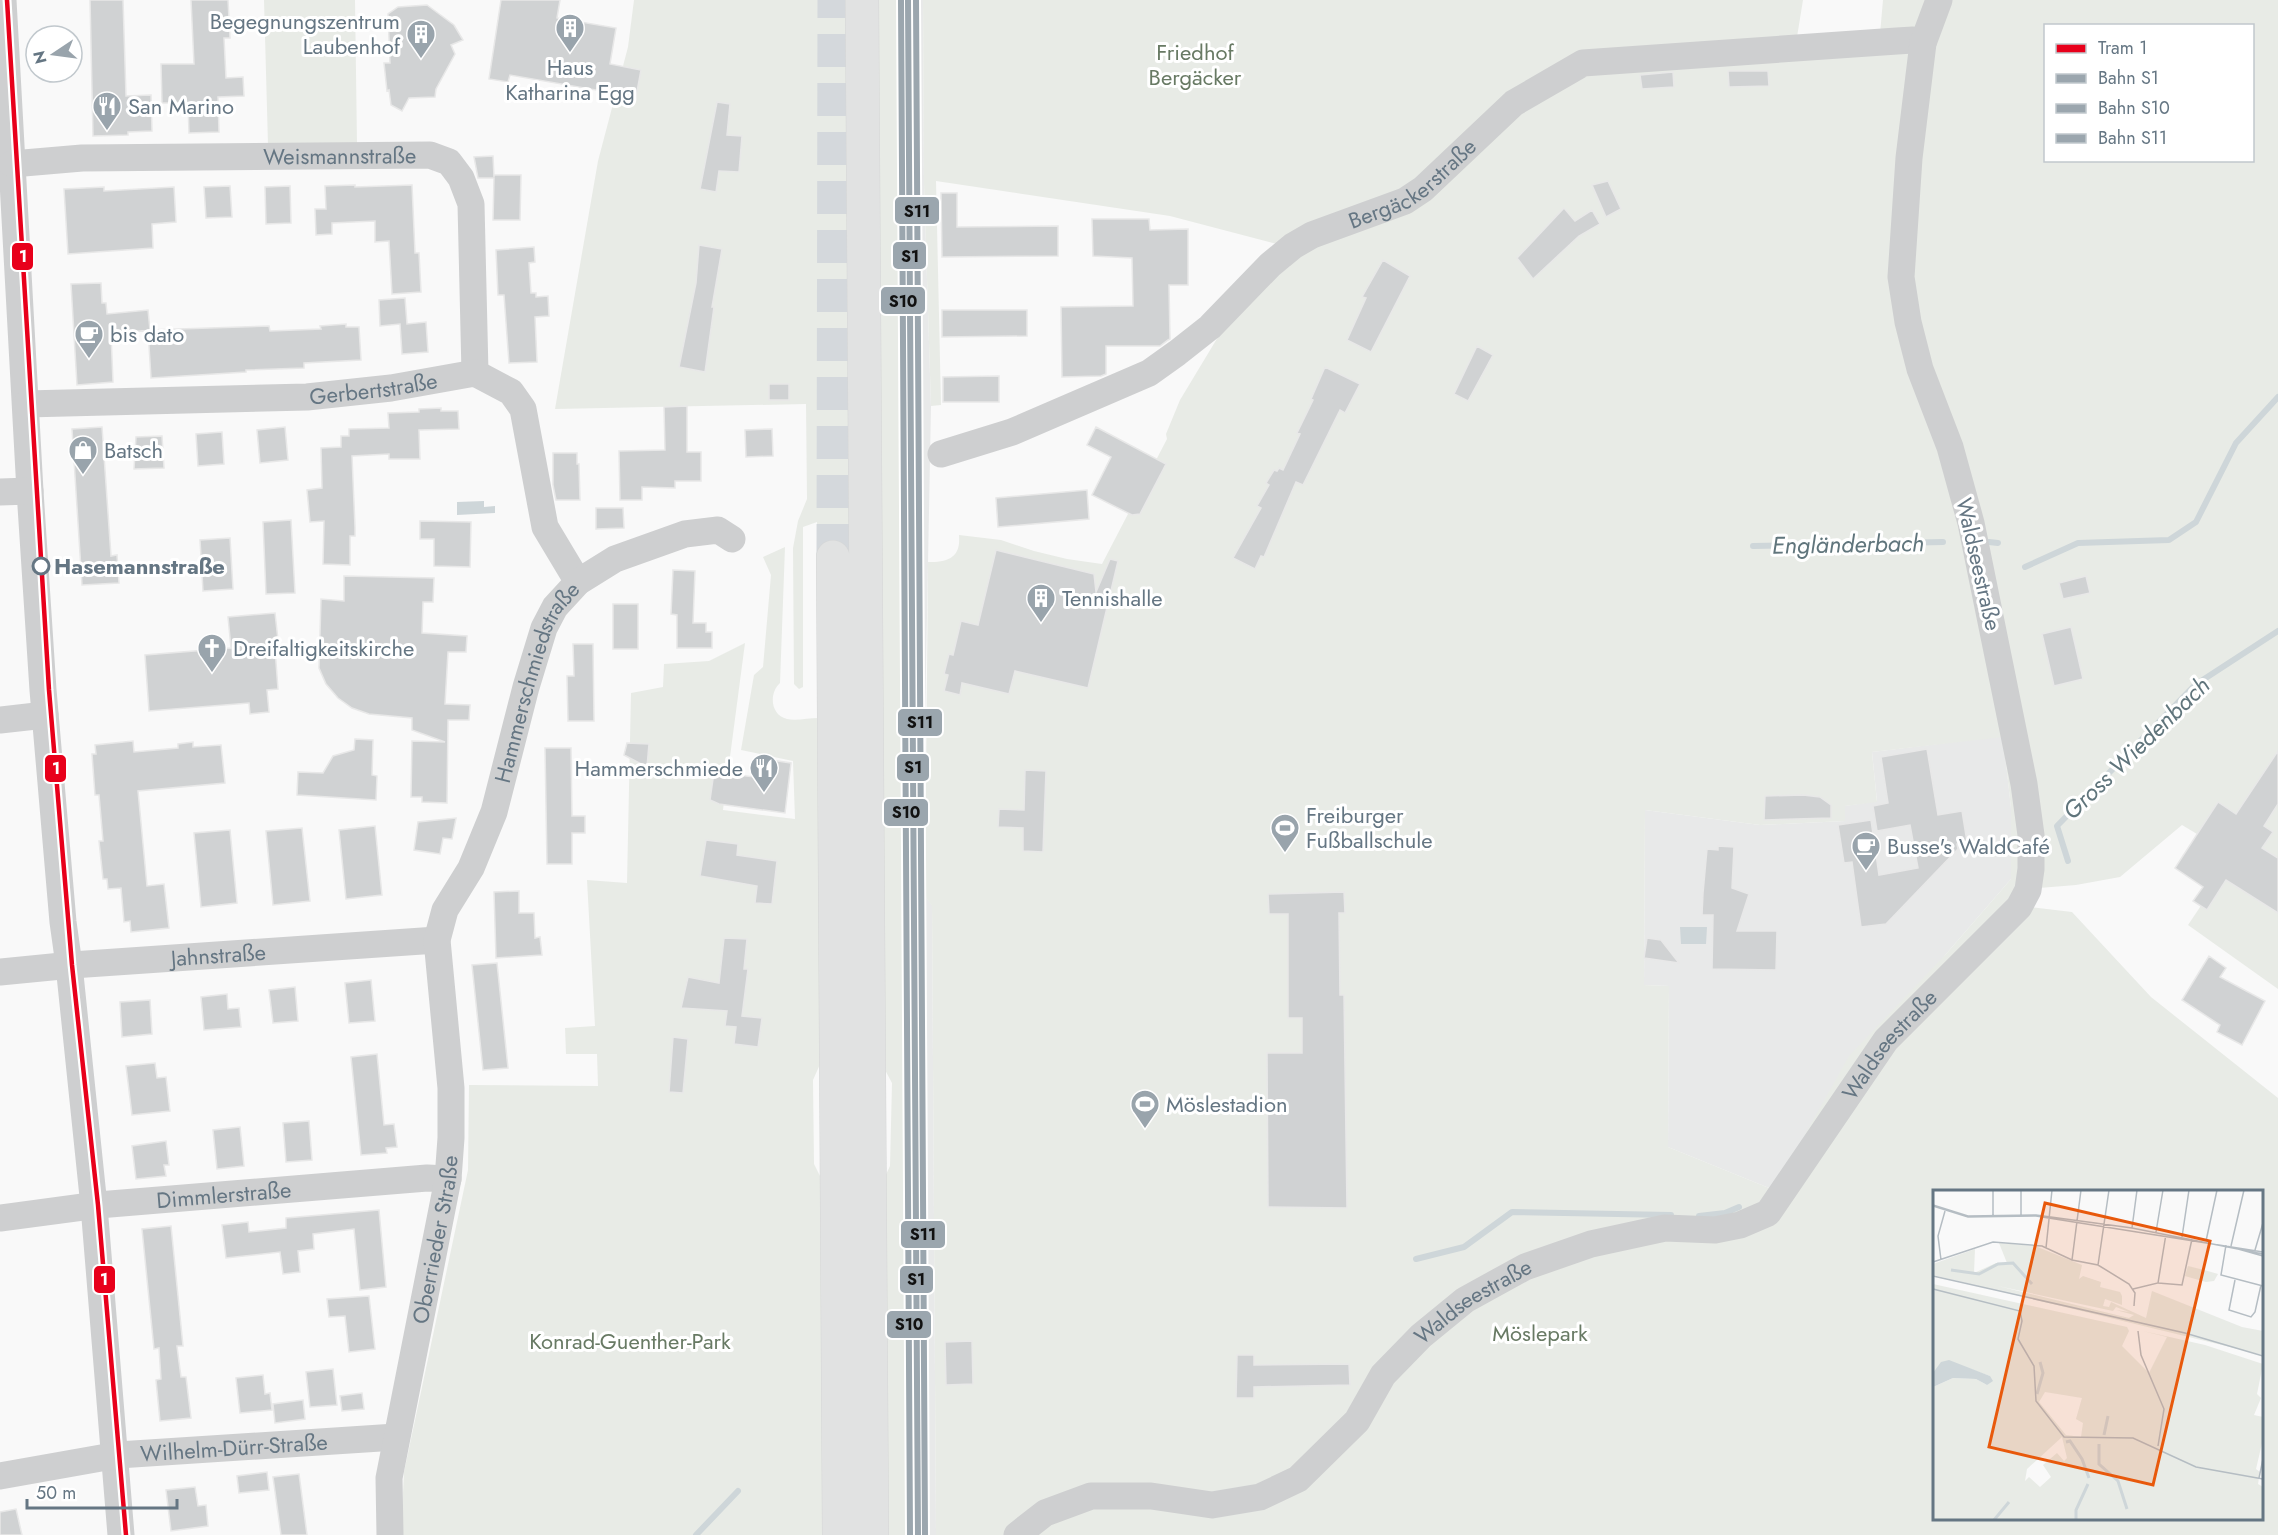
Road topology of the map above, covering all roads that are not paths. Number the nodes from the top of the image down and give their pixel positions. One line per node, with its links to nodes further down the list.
1 (3, 0): 4 (street)
2 (862, 0): 30 (highway)
3 (1939, 0): 5 (street, Waldseestraße)
4 (2, 33): 6 (street)
5 (1923, 43): 10 (street, Bergäckerstraße); 31 (street, Waldseestraße)
6 (12, 164): 7 (street); 8 (street, Weismannstraße)
7 (9, 259): 9 (street)
8 (475, 373): 9 (street, Gerbertstraße); 15 (street)
9 (26, 404): 11 (street)
10 (941, 454)
11 (30, 490): 12 (street); 16 (street)
12 (0, 492)
13 (732, 538): 15 (street, Hammerschmiedstraße)
14 (833, 557): 29 (highway)
15 (578, 582): 18 (street, Hammerschmiedstraße)
16 (45, 715): 17 (street); 19 (street)
17 (0, 720)
18 (437, 940): 19 (street, Jahnstraße); 21 (street, Oberrieder Straße)
19 (69, 965): 20 (street, Jahnstraße); 22 (street)
20 (0, 972)
21 (448, 1179): 22 (street, Dimmlerstraße); 24 (street, Oberrieder Straße)
22 (94, 1206): 23 (street, Dimmlerstraße); 25 (street)
23 (0, 1218)
24 (396, 1437): 25 (street, Wilhelm-Dürr-Straße); 28 (street, Oberrieder Straße)
25 (114, 1456): 26 (street, Wilhelm-Dürr-Straße); 27 (street)
26 (0, 1476)
27 (122, 1535)
28 (390, 1535)
29 (839, 1535)
30 (872, 1535)
31 (1017, 1535)

